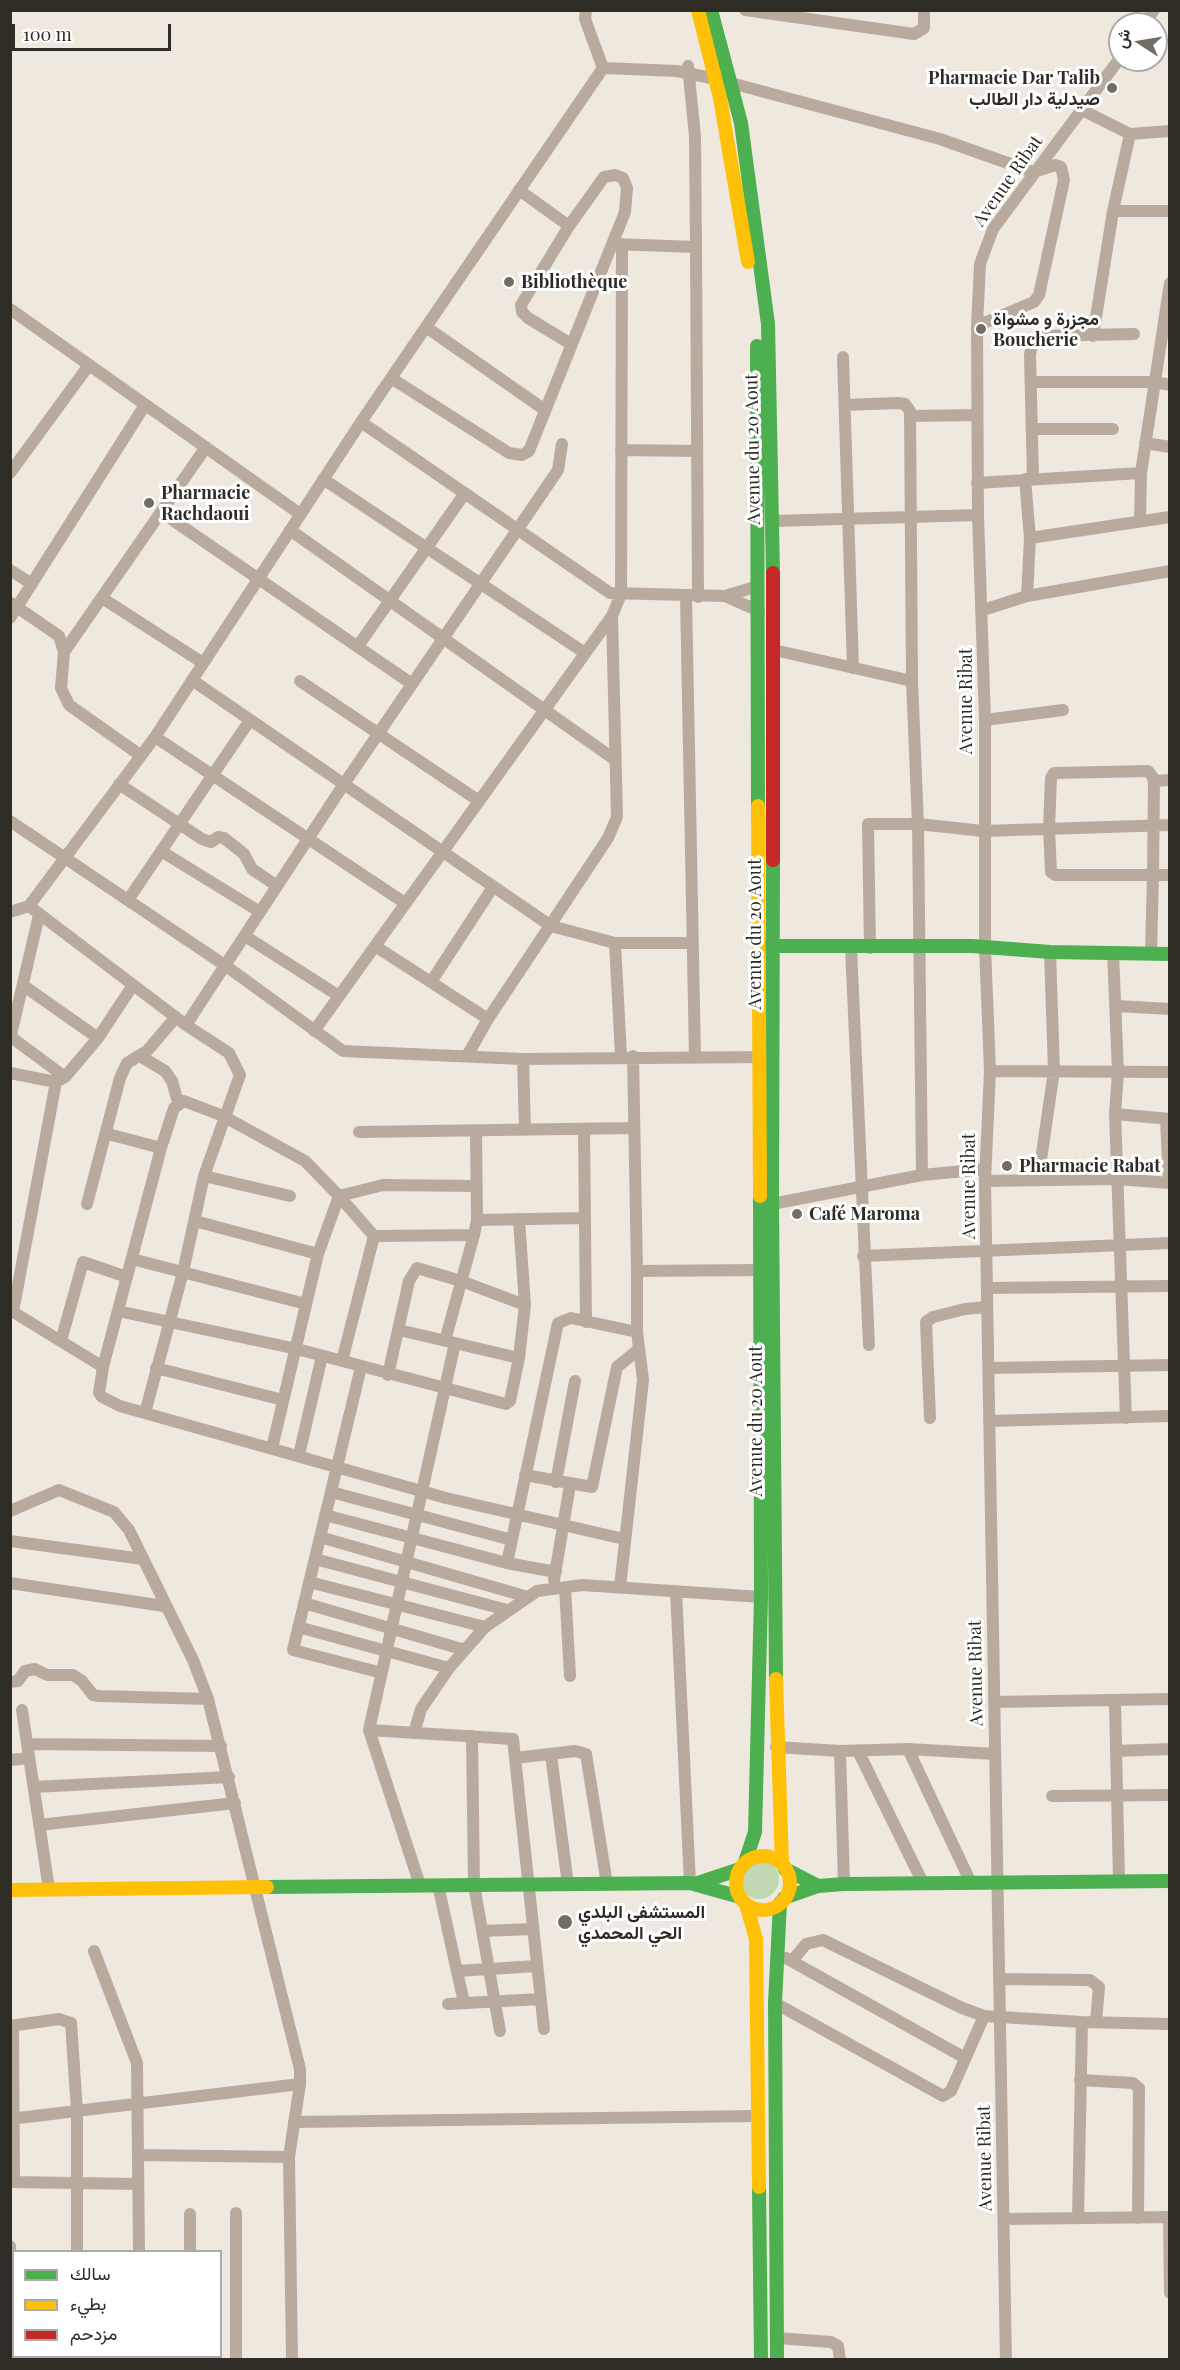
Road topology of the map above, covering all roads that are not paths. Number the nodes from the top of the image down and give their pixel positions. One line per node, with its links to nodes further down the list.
1 (586, 10): 7 (street)
2 (698, 10): 6 (main road, Avenue du 20 Aout)
3 (711, 10): 11 (main road, Avenue du 20 Aout)
4 (745, 10): 5 (street)
5 (924, 10)
6 (710, 59): 8 (street); 10 (main road, Avenue du 20 Aout)
7 (603, 68): 8 (street); 16 (street)
8 (685, 71): 10 (street); 21 (street)
9 (1110, 72): 12 (street, Avenue Ribat)
10 (716, 79): 11 (street); 73 (main road, Avenue du 20 Aout)
11 (733, 85): 15 (street); 63 (main road, Avenue du 20 Aout)
12 (1082, 110): 14 (street); 15 (street, Avenue Ribat)
13 (1170, 131): 14 (street)
14 (1130, 134): 17 (street)
15 (1034, 172): 25 (street, Avenue Ribat); 25 (street)
16 (519, 190): 19 (street); 26 (street)
17 (1113, 211): 18 (street); 28 (street)
18 (1170, 211)
19 (569, 226): 20 (street); 29 (street)
20 (617, 244): 21 (street); 29 (street); 48 (street)
21 (696, 247): 49 (street)
22 (1170, 283): 24 (street)
23 (13, 316): 31 (street)
24 (1167, 317): 34 (street)
25 (976, 326): 39 (street, Avenue Ribat)
26 (426, 327): 32 (street); 38 (street)
27 (1134, 334): 28 (street)
28 (1093, 336): 33 (street)
29 (571, 344): 38 (street)
30 (843, 357): 37 (street)
31 (89, 365): 36 (street); 50 (street)
32 (391, 378): 38 (street); 41 (street)
33 (1032, 382): 34 (street); 42 (street)
34 (1155, 382): 35 (street); 44 (street)
35 (1170, 385)
36 (146, 405): 46 (street); 71 (street)
37 (845, 405): 40 (street); 61 (street)
38 (545, 410)
39 (977, 415): 40 (street); 54 (street, Avenue Ribat)
40 (910, 416): 59 (street)
41 (361, 422): 52 (street); 55 (street)
42 (1032, 429): 43 (street); 53 (street)
43 (1113, 429)
44 (1145, 443): 47 (street); 51 (street)
45 (562, 444): 65 (street)
46 (206, 447): 56 (street); 57 (street)
47 (1170, 447)
48 (621, 450): 49 (street); 74 (street)
49 (695, 451): 75 (street)
50 (12, 466)
51 (1141, 473): 53 (street); 62 (street)
52 (323, 479): 57 (street); 67 (street)
53 (1029, 479): 54 (street); 66 (street)
54 (977, 483): 58 (street, Avenue Ribat)
55 (465, 494): 65 (street); 67 (street)
56 (161, 512): 70 (street); 78 (street)
57 (300, 513): 64 (street)
58 (978, 514): 59 (street); 81 (street, Avenue Ribat)
59 (911, 517): 61 (street); 94 (street)
60 (1170, 517): 62 (street)
61 (849, 518): 63 (street); 91 (street)
62 (1140, 519): 66 (street)
63 (772, 521): 87 (main road, Avenue du 20 Aout)
64 (290, 530): 70 (street); 79 (street)
65 (518, 530): 72 (street); 74 (street)
66 (1030, 538): 77 (street)
67 (427, 548): 72 (street); 79 (street)
68 (10, 570): 71 (street)
69 (1170, 571): 77 (street)
70 (258, 578): 86 (street); 90 (street)
71 (32, 584): 80 (street)
72 (481, 584): 85 (street); 89 (street)
73 (758, 586): 76 (street); 82 (main road, Avenue du 20 Aout)
74 (621, 594): 75 (street); 83 (street)
75 (692, 596): 76 (street); 134 (street)
76 (726, 596): 82 (street)
77 (1027, 596): 81 (street)
78 (102, 598): 88 (street); 90 (street)
79 (390, 600): 85 (street); 86 (street)
80 (14, 605): 84 (street); 88 (street)
81 (983, 610): 99 (street, Avenue Ribat)
82 (759, 611): 136 (main road, Avenue du 20 Aout)
83 (612, 616): 89 (street); 103 (street)
84 (10, 618)
85 (444, 638): 95 (street); 96 (street)
86 (358, 646): 95 (street)
87 (774, 650): 91 (street); 136 (main road, Avenue du 20 Aout)
88 (64, 652): 102 (street)
89 (585, 653): 96 (street)
90 (202, 663): 92 (street)
91 (853, 668): 94 (street)
92 (192, 680): 98 (street); 101 (street)
93 (300, 681): 100 (street)
94 (912, 681): 112 (street)
95 (412, 684): 100 (street)
96 (545, 709): 103 (street); 109 (street)
97 (1063, 710): 99 (street)
98 (250, 720): 104 (street); 108 (street)
99 (985, 720): 116 (street, Avenue Ribat)
100 (378, 734): 108 (street); 109 (street)
101 (155, 737): 102 (street); 104 (street)
102 (140, 755): 107 (street)
103 (615, 759): 131 (street)
104 (213, 775): 111 (street); 117 (street)
105 (1170, 780): 106 (street)
106 (1154, 781): 114 (street); 115 (street)
107 (119, 784): 111 (street); 120 (street)
108 (344, 784): 117 (street); 119 (street)
109 (479, 801): 119 (street)
110 (10, 821): 120 (street)
111 (180, 823): 118 (street); 123 (street)
112 (918, 824): 116 (street); 137 (street); 140 (street)
113 (1170, 825): 114 (street)
114 (1153, 826): 115 (street); 121 (street)
115 (1049, 828): 116 (street); 121 (street)
116 (984, 831): 138 (street, Avenue Ribat)
117 (308, 839): 123 (street); 126 (street)
118 (161, 851): 125 (street); 129 (street)
119 (443, 851): 124 (street); 126 (street)
120 (64, 858): 125 (street); 127 (street)
121 (1153, 875): 122 (street); 143 (street)
122 (1170, 875)
123 (277, 886): 129 (street)
124 (493, 887): 131 (street); 146 (street)
125 (128, 900): 145 (street)
126 (405, 903): 135 (street)
127 (28, 906): 128 (street); 130 (street)
128 (10, 912)
129 (260, 912): 132 (street)
130 (39, 915): 147 (street); 148 (street)
131 (550, 926): 133 (street); 153 (street)
132 (245, 936): 145 (street); 149 (street)
133 (615, 943): 134 (street); 160 (street)
134 (692, 943): 161 (street)
135 (375, 946): 146 (street); 149 (street)
136 (766, 946): 139 (main road); 162 (main road, Avenue du 20 Aout)
137 (918, 946): 138 (main road); 140 (main road); 181 (street)
138 (985, 947): 141 (main road); 164 (street, Avenue Ribat)
139 (850, 948): 140 (main road); 188 (street)
140 (870, 948)
141 (1050, 952): 142 (main road); 165 (street)
142 (1113, 953): 143 (main road); 150 (street)
143 (1151, 954): 144 (main road)
144 (1170, 954)
145 (226, 966): 154 (street); 155 (street)
146 (431, 982): 153 (street)
147 (133, 985): 152 (street); 157 (street)
148 (24, 986): 156 (street); 157 (street)
149 (339, 996): 155 (street)
150 (1117, 1006): 151 (street); 166 (street)
151 (1170, 1009)
152 (176, 1017): 154 (street); 158 (street)
153 (488, 1019): 159 (street)
154 (186, 1025): 172 (street)
155 (314, 1031): 159 (street)
156 (11, 1038): 169 (street)
157 (98, 1038): 169 (street)
158 (140, 1056): 170 (street); 179 (street)
159 (467, 1056): 163 (street)
160 (627, 1056): 161 (street); 163 (street); 174 (street)
161 (695, 1057): 162 (street)
162 (765, 1057): 192 (main road, Avenue du 20 Aout); 205 (main road, Avenue du 20 Aout)
163 (523, 1059): 176 (street)
164 (990, 1071): 165 (street); 182 (street, Avenue Ribat)
165 (1054, 1071): 166 (street); 185 (street)
166 (1118, 1072): 167 (street); 171 (street)
167 (1170, 1072)
168 (10, 1073): 169 (street)
169 (61, 1080): 216 (street)
170 (178, 1102): 172 (street); 180 (street)
171 (1115, 1114): 173 (street); 184 (street)
172 (223, 1116): 183 (street); 190 (street)
173 (1168, 1119): 186 (street)
174 (634, 1128): 175 (street); 206 (street)
175 (584, 1129): 176 (street); 193 (street)
176 (525, 1130): 177 (street)
177 (476, 1131): 178 (street); 187 (street)
178 (359, 1132)
179 (108, 1134): 180 (street); 191 (street)
180 (161, 1148): 204 (street)
181 (922, 1175): 182 (street); 188 (street)
182 (985, 1175): 185 (street); 201 (street, Avenue Ribat)
183 (204, 1176): 189 (street); 196 (street)
184 (1117, 1179): 185 (street); 186 (street); 200 (street)
185 (1038, 1180)
186 (1169, 1183)
187 (477, 1186): 190 (street); 195 (street)
188 (860, 1186): 192 (street); 203 (street)
189 (290, 1196)
190 (339, 1196): 198 (street); 202 (street)
191 (87, 1204)
192 (772, 1204): 299 (main road, Avenue du 20 Aout)
193 (585, 1218): 194 (street); 219 (street)
194 (519, 1219): 195 (street); 214 (street)
195 (477, 1220): 197 (street)
196 (195, 1221): 202 (street); 207 (street)
197 (474, 1235): 198 (street); 209 (street)
198 (374, 1236): 229 (street)
199 (1170, 1243): 200 (street)
200 (1120, 1245): 201 (street); 211 (street)
201 (986, 1251): 203 (street); 212 (street, Avenue Ribat)
202 (318, 1254): 213 (street)
203 (864, 1256): 224 (street)
204 (132, 1259): 207 (street); 208 (street)
205 (760, 1270): 206 (street); 275 (main road, Avenue du 20 Aout)
206 (637, 1271): 221 (street)
207 (183, 1272): 213 (street); 218 (street)
208 (127, 1277): 217 (street); 222 (street)
209 (461, 1281): 214 (street); 220 (street); 223 (street)
210 (1170, 1286): 211 (street)
211 (1121, 1287): 212 (street); 231 (street)
212 (987, 1288): 215 (street, Avenue Ribat)
213 (306, 1304): 225 (street)
214 (525, 1305): 228 (street)
215 (987, 1307): 235 (street, Avenue Ribat); 242 (street)
216 (12, 1311): 222 (street)
217 (118, 1311): 218 (street); 232 (street)
218 (169, 1320): 225 (street); 234 (street)
219 (586, 1322): 221 (street); 248 (street)
220 (399, 1330): 223 (street); 236 (street)
221 (637, 1332): 226 (street)
222 (61, 1341): 232 (street)
223 (450, 1342): 228 (street); 238 (street)
224 (868, 1345)
225 (297, 1349): 227 (street); 239 (street)
226 (638, 1350): 250 (street); 260 (street)
227 (322, 1356): 229 (street); 246 (street)
228 (519, 1358): 238 (street)
229 (342, 1361): 233 (street)
230 (1170, 1365): 231 (street)
231 (1124, 1366): 235 (street); 243 (street)
232 (103, 1367): 240 (street)
233 (361, 1367): 236 (street); 247 (street)
234 (156, 1368): 239 (street); 240 (street)
235 (989, 1368): 244 (street, Avenue Ribat)
236 (388, 1375): 238 (street)
237 (575, 1381): 249 (street)
238 (444, 1390): 252 (street)
239 (284, 1400): 245 (street)
240 (145, 1413): 245 (street)
241 (1170, 1416): 243 (street)
242 (930, 1418)
243 (1125, 1418): 244 (street)
244 (990, 1421): 291 (street, Avenue Ribat)
245 (272, 1448): 246 (street)
246 (299, 1455): 247 (street)
247 (336, 1468): 251 (street); 252 (street)
248 (525, 1475): 249 (street); 256 (street)
249 (556, 1482): 250 (street)
250 (570, 1485): 257 (street)
251 (331, 1492): 254 (street); 255 (street)
252 (422, 1492): 255 (street); 256 (street)
253 (10, 1511): 263 (street)
254 (325, 1515): 258 (street); 259 (street)
255 (417, 1515): 259 (street); 261 (street)
256 (518, 1517): 257 (street); 261 (street)
257 (563, 1527): 260 (street); 267 (street)
258 (320, 1537): 264 (street); 265 (street)
259 (412, 1538): 265 (street); 266 (street)
260 (624, 1539): 272 (street)
261 (512, 1540): 266 (street)
262 (10, 1541): 263 (street)
263 (142, 1559): 278 (street)
264 (315, 1559): 268 (street); 269 (street)
265 (406, 1562): 269 (street); 274 (street)
266 (507, 1563): 267 (street)
267 (556, 1572): 271 (street)
268 (309, 1582): 276 (street); 277 (street)
269 (402, 1582): 277 (street); 279 (street)
270 (10, 1583): 278 (street)
271 (559, 1587): 272 (street); 274 (street); 287 (street)
272 (620, 1587): 273 (street)
273 (676, 1591): 275 (street); 322 (street)
274 (528, 1597): 279 (street)
275 (761, 1597): 317 (main road, Avenue du 20 Aout)
276 (304, 1603): 280 (street); 282 (street)
277 (397, 1605): 281 (street); 282 (street)
278 (164, 1606): 289 (street)
279 (507, 1610): 281 (street)
280 (298, 1627): 284 (street); 286 (street)
281 (485, 1627): 283 (street)
282 (392, 1629): 283 (street); 284 (street)
283 (465, 1650): 285 (street)
284 (387, 1651): 285 (street); 286 (street)
285 (448, 1668): 295 (street)
286 (382, 1673): 294 (street)
287 (570, 1676)
288 (10, 1682): 289 (street)
289 (208, 1699): 298 (street)
290 (1170, 1700): 292 (street)
291 (994, 1702): 292 (street); 305 (street, Avenue Ribat)
292 (1115, 1702): 304 (street)
293 (22, 1710): 297 (street)
294 (369, 1730): 295 (street); 327 (street)
295 (414, 1733): 296 (street)
296 (472, 1736): 308 (street); 329 (street)
297 (27, 1744): 298 (street); 307 (street)
298 (221, 1746): 310 (street)
299 (776, 1747): 303 (street); 318 (main road, Avenue du 20 Aout)
300 (908, 1749): 302 (street); 305 (street); 324 (street)
301 (1170, 1749): 304 (street)
302 (858, 1750): 303 (street); 323 (street)
303 (840, 1751): 326 (street)
304 (1116, 1751): 312 (street)
305 (995, 1754): 321 (street, Avenue Ribat)
306 (551, 1755): 308 (street); 325 (street); 331 (street)
307 (29, 1758): 309 (street); 311 (street)
308 (515, 1758): 330 (street)
309 (10, 1760)
310 (229, 1777): 311 (street); 315 (street)
311 (34, 1787): 316 (street)
312 (1117, 1795): 313 (street); 314 (street); 319 (street)
313 (1170, 1795)
314 (1052, 1796)
315 (235, 1803): 316 (street); 333 (street)
316 (39, 1825): 334 (street)
317 (743, 1866): 318 (main road); 322 (main road); 336 (main road)
318 (783, 1866): 332 (main road); 337 (main road)
319 (1119, 1881): 320 (main road); 321 (main road)
320 (1170, 1881)
321 (998, 1882): 324 (main road); 346 (street, Avenue Ribat)
322 (694, 1883): 325 (main road); 336 (main road)
323 (923, 1883): 324 (main road); 326 (main road)
324 (971, 1883)
325 (607, 1884): 331 (main road)
326 (844, 1884): 332 (main road)
327 (420, 1885): 328 (main road); 333 (main road)
328 (438, 1885): 329 (main road); 345 (street)
329 (474, 1885): 330 (main road); 339 (street)
330 (528, 1885): 331 (main road); 338 (street)
331 (568, 1885)
332 (818, 1886): 337 (main road)
333 (255, 1888): 334 (main road); 362 (street)
334 (49, 1889): 335 (main road)
335 (10, 1890)
336 (743, 1900): 337 (main road); 365 (main road)
337 (782, 1900): 341 (main road)
338 (533, 1929): 339 (street); 343 (street)
339 (482, 1932): 344 (street)
340 (94, 1951): 363 (street)
341 (777, 1954): 342 (street); 350 (main road)
342 (792, 1961): 352 (street); 360 (street)
343 (537, 1966): 344 (street); 347 (street)
344 (489, 1969): 345 (street); 348 (street)
345 (457, 1971): 349 (street)
346 (999, 1979): 353 (street, Avenue Ribat); 355 (street)
347 (540, 1999): 348 (street); 358 (street)
348 (495, 2001): 349 (street); 359 (street)
349 (464, 2003): 351 (street)
350 (775, 2003): 360 (street); 385 (main road)
351 (448, 2004)
352 (984, 2016): 353 (street); 360 (street)
353 (1000, 2018): 354 (street); 378 (street, Avenue Ribat)
354 (1082, 2022): 355 (street); 361 (street)
355 (1096, 2022): 356 (street)
356 (1170, 2024)
357 (12, 2026): 364 (street); 366 (street)
358 (544, 2029)
359 (500, 2031)
360 (964, 2058)
361 (1080, 2080): 376 (street); 377 (street)
362 (300, 2084): 363 (street); 367 (street)
363 (140, 2104): 364 (street); 368 (street)
364 (77, 2111): 366 (street); 371 (street)
365 (758, 2116): 367 (street); 390 (main road)
366 (12, 2119): 370 (street)
367 (294, 2122): 369 (street)
368 (139, 2155): 369 (street); 372 (street)
369 (290, 2157): 389 (street)
370 (12, 2182): 371 (street)
371 (76, 2183): 372 (street); 380 (street)
372 (138, 2184): 381 (street)
373 (236, 2213): 388 (street)
374 (190, 2214): 382 (street)
375 (1169, 2217): 377 (street); 383 (street)
376 (1078, 2218): 377 (street); 378 (street)
377 (1138, 2218)
378 (1004, 2220): 393 (street, Avenue Ribat)
379 (10, 2246): 384 (street)
380 (77, 2250)
381 (139, 2250)
382 (190, 2250)
383 (1170, 2293)
384 (12, 2321)
385 (777, 2338): 391 (main road); 392 (street)
386 (14, 2358): 387 (street)
387 (78, 2358)
388 (236, 2360)
389 (292, 2360)
390 (760, 2360)
391 (777, 2360)
392 (840, 2360)
393 (1006, 2360)

